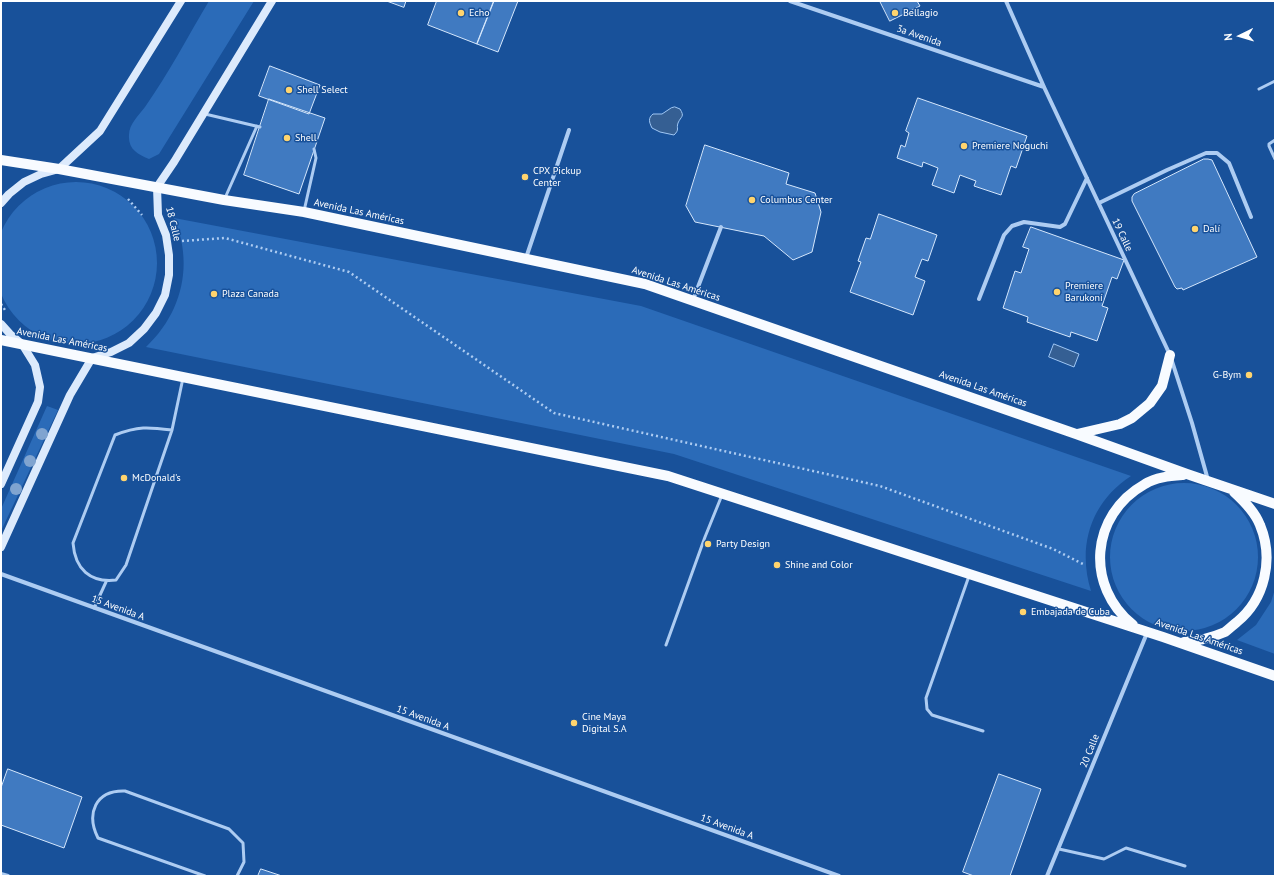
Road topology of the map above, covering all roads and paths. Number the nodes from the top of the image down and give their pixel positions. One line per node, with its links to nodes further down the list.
1 (181, 1): 14 (main road)
2 (272, 1): 8 (main road)
3 (790, 1): 6 (street, 3a Avenida)
4 (1006, 1): 6 (street, 19 Calle)
5 (1275, 81): 7 (lane)
6 (1044, 87): 15 (street, 19 Calle)
7 (1259, 89)
8 (204, 114): 16 (main road); 18 (lane)
9 (569, 130): 26 (street)
10 (1275, 140): 13 (lane)
11 (314, 150): 21 (lane)
12 (1, 160): 14 (main road, Avenida Las Américas)
13 (1275, 160)
14 (59, 169): 16 (main road, Avenida Las Américas); 19 (main road)
15 (1087, 178): 20 (street, 19 Calle); 27 (street)
16 (156, 186): 18 (main road, Avenida Las Américas); 25 (main road, 18 Calle)
17 (126, 198): 23 (path)
18 (224, 200): 21 (main road, Avenida Las Américas)
19 (1, 203)
20 (1099, 203): 22 (street); 34 (street, 19 Calle)
21 (304, 212): 26 (main road, Avenida Las Américas)
22 (1251, 217)
23 (145, 219)
24 (721, 227): 28 (street)
25 (168, 242): 35 (main road, 18 Calle); 48 (path)
26 (525, 259): 28 (main road, Avenida Las Américas)
27 (979, 299)
28 (692, 300): 38 (main road, Avenida Las Américas)
29 (1, 304): 30 (path)
30 (6, 311)
31 (1, 324): 33 (main road)
32 (1, 340): 33 (main road, Avenida Las Américas)
33 (22, 344): 35 (main road, Avenida Las Américas); 41 (main road)
34 (1170, 355): 38 (main road); 40 (street, 19 Calle)
35 (92, 358): 36 (main road, Avenida Las Américas); 45 (main road)
36 (184, 376): 37 (lane); 43 (main road, Avenida Las Américas)
37 (172, 430): 49 (lane); 49 (lane)
38 (1076, 434): 39 (main road, Avenida Las Américas)
39 (1187, 474): 40 (main road, Avenida Las Américas); 48 (main road)
40 (1209, 482): 42 (main road, Avenida Las Américas)
41 (1, 484)
42 (1231, 489): 44 (main road, Avenida Las Américas); 52 (main road)
43 (723, 494): 47 (main road, Avenida Las Américas); 53 (lane)
44 (1275, 504)
45 (1, 547)
46 (1, 574): 50 (street, 15 Avenida A)
47 (970, 574): 51 (main road, Avenida Las Américas); 55 (lane)
48 (1101, 574): 51 (main road)
49 (106, 582): 50 (lane)
50 (94, 608): 62 (street, 15 Avenida A)
51 (1143, 631): 52 (main road, Avenida Las Américas); 56 (street, 20 Calle)
52 (1180, 643): 54 (main road, Avenida Las Américas)
53 (666, 645)
54 (1275, 676)
55 (983, 731)
56 (1059, 849): 57 (lane); 63 (street, 20 Calle)
57 (1184, 866)
58 (1, 874): 59 (street)
59 (8, 876)
60 (205, 876): 61 (lane)
61 (236, 876)
62 (839, 876)
63 (1047, 876)

